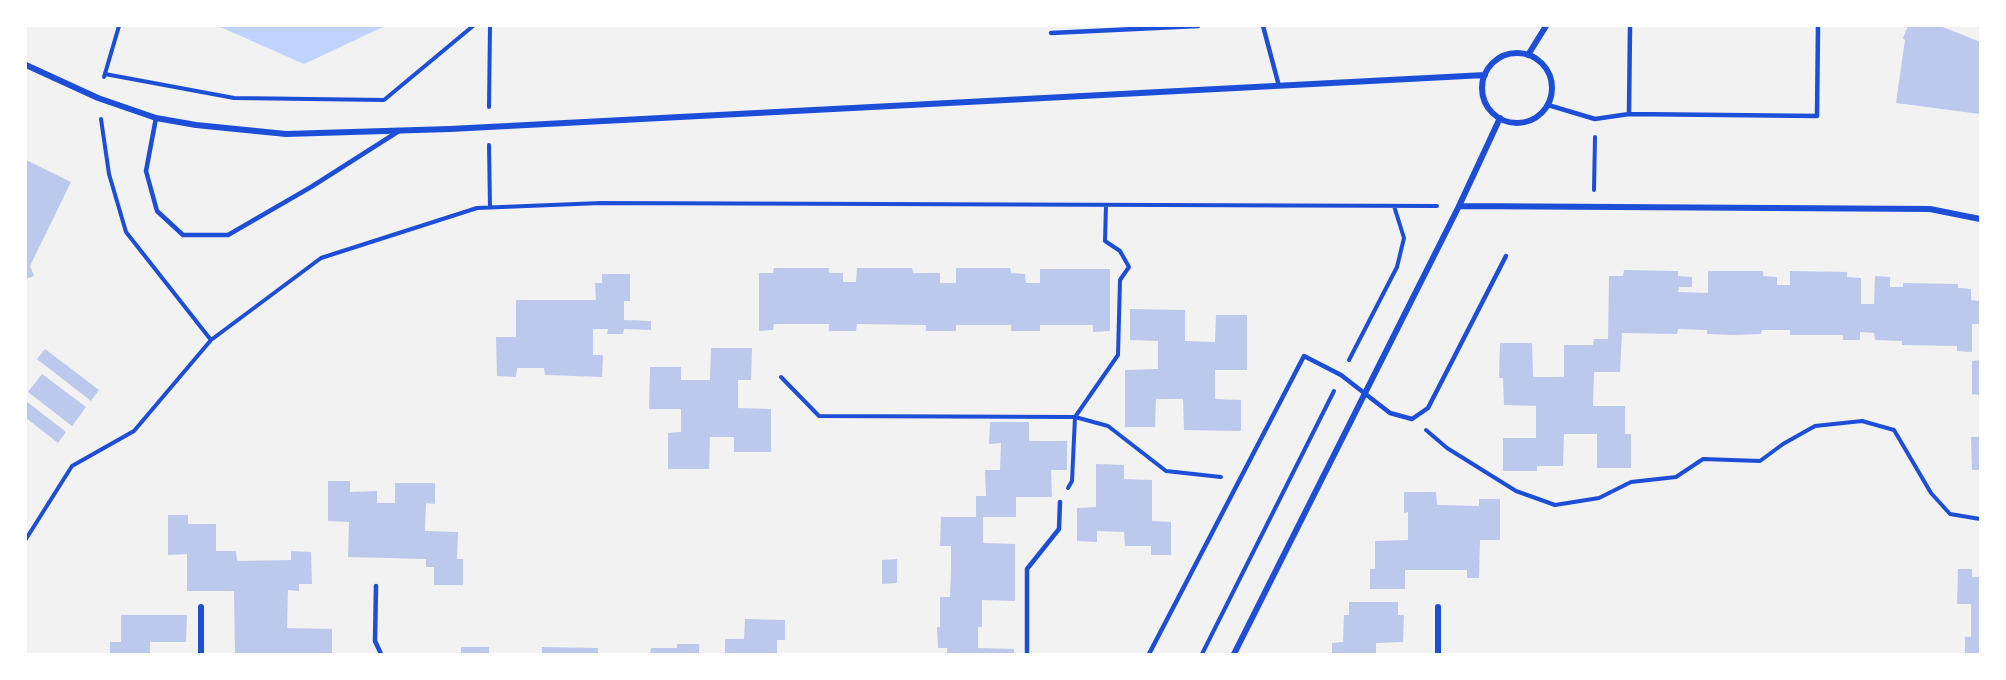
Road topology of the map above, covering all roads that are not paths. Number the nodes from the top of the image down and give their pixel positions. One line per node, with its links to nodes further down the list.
1 (1198, 26): 6 (lane)
2 (1263, 26): 10 (lane)
3 (1546, 26): 7 (street)
4 (1630, 26): 12 (lane)
5 (1818, 26): 12 (lane)
6 (1051, 33)
7 (1528, 55): 9 (street); 11 (street)
8 (26, 65): 13 (street)
9 (1485, 75): 10 (street); 14 (street)
10 (1279, 86): 15 (street)
11 (1548, 105): 12 (lane); 14 (street)
12 (1629, 114)
13 (156, 118): 15 (street); 15 (lane)
14 (1500, 118): 16 (street)
15 (399, 131)
16 (1459, 206): 17 (street); 19 (street)
17 (1980, 219)
18 (1506, 256): 19 (lane)
19 (1364, 394): 27 (lane); 28 (street)
20 (1060, 502): 26 (lane)
21 (376, 586): 25 (lane)
22 (1438, 606): 29 (street)
23 (201, 607): 24 (street)
24 (201, 654)
25 (381, 654)
26 (1027, 654)
27 (1149, 654)
28 (1234, 654)
29 (1438, 654)

